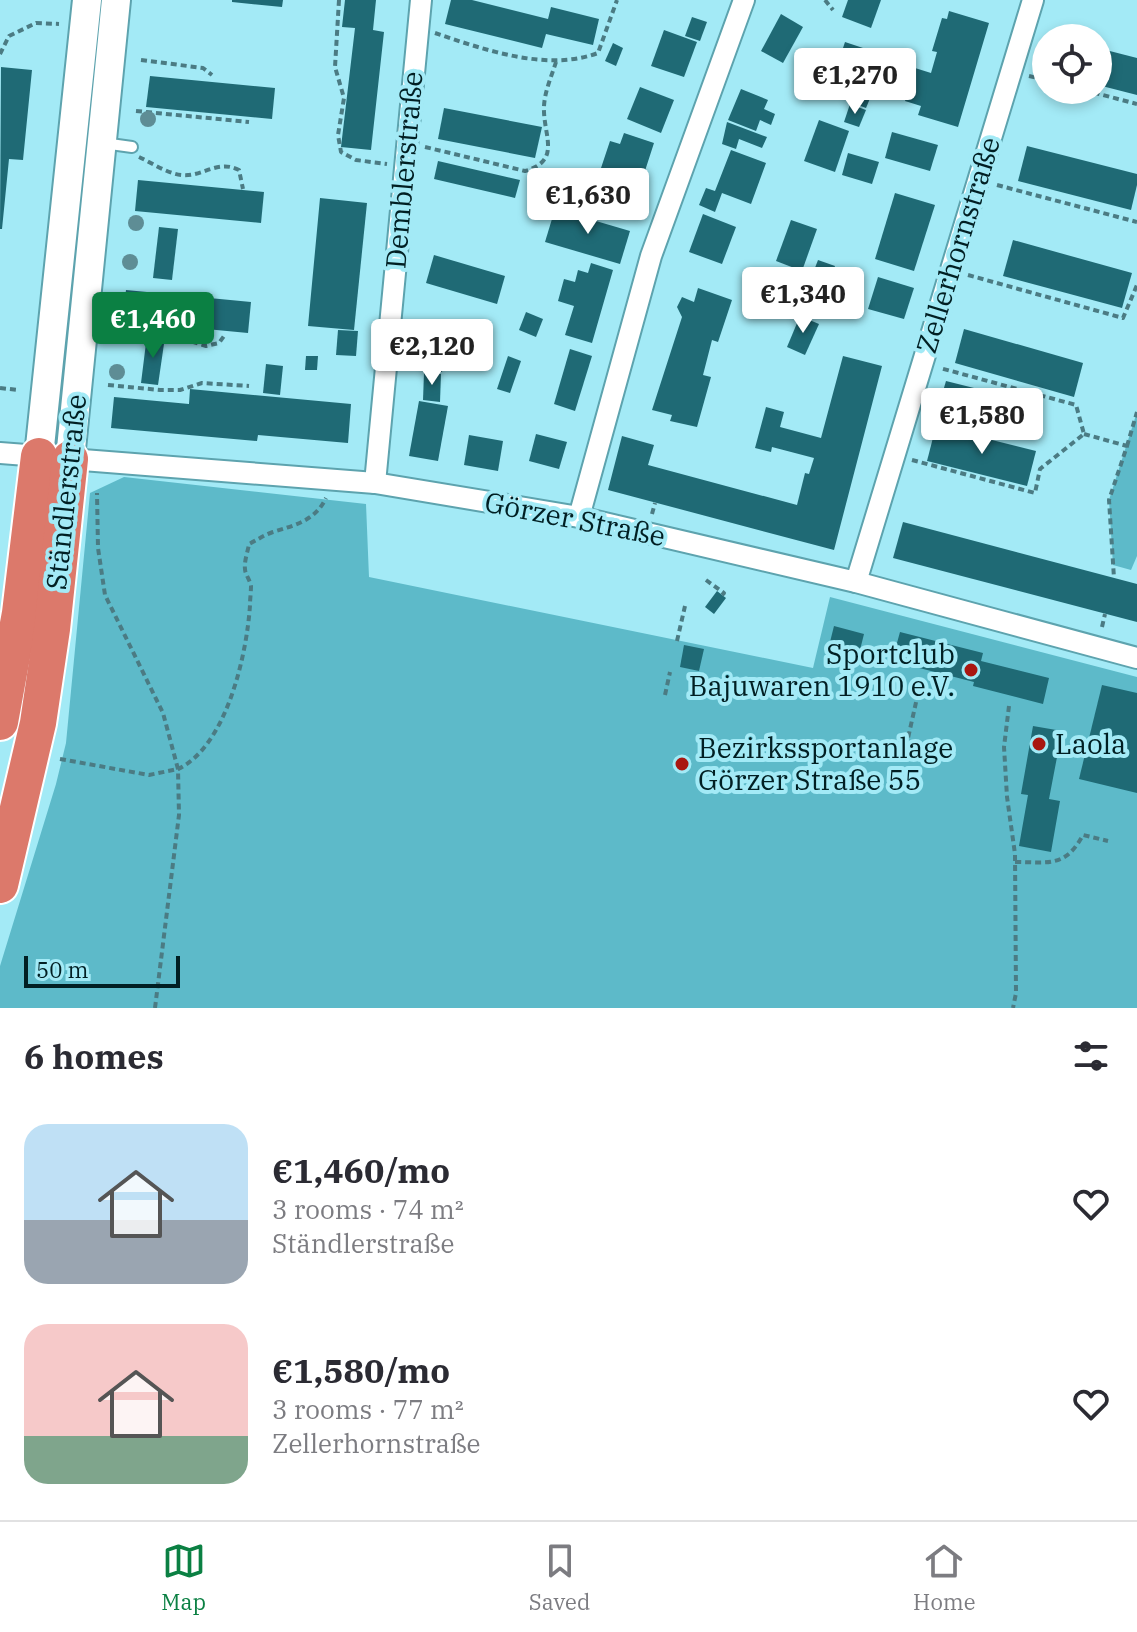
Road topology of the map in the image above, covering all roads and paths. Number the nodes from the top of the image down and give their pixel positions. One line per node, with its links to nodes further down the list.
1 (87, 0): 43 (main road, Ständlerstraße)
2 (116, 0): 22 (main road, Ständlerstraße)
3 (339, 0): 25 (path)
4 (421, 0): 11 (street, Demblerstraße)
5 (617, 0): 16 (path)
6 (744, 0): 46 (street)
7 (825, 0): 9 (path)
8 (1033, 0): 26 (street, Zellerhornstraße)
9 (833, 10)
10 (59, 24): 12 (path)
11 (418, 27): 16 (path); 23 (street, Demblerstraße)
12 (9, 36): 13 (path); 14 (path)
13 (0, 39)
14 (0, 54)
15 (141, 60): 17 (path)
16 (556, 62): 23 (path)
17 (212, 75)
18 (1112, 97): 19 (path)
19 (1137, 104)
20 (136, 111): 21 (path)
21 (249, 122)
22 (102, 143): 24 (lane); 43 (main road, Ständlerstraße)
23 (407, 143): 25 (street, Demblerstraße)
24 (132, 150): 27 (path)
25 (405, 166): 45 (street, Demblerstraße)
26 (978, 179): 28 (path); 29 (street, Zellerhornstraße)
27 (243, 189)
28 (1137, 222)
29 (951, 270): 30 (path); 33 (street, Zellerhornstraße)
30 (1137, 285)
31 (114, 325): 32 (path)
32 (224, 336)
33 (923, 363): 39 (path); 42 (street, Zellerhornstraße)
34 (108, 385): 35 (path)
35 (249, 386)
36 (0, 388): 37 (path)
37 (18, 390)
38 (1137, 412): 40 (path)
39 (1084, 434): 40 (path); 42 (path)
40 (1127, 446): 47 (path)
41 (0, 453): 43 (street, Görzer Straße)
42 (895, 455): 49 (street, Zellerhornstraße)
43 (64, 458): 44 (street, Görzer Straße); 52 (highway, Ständlerstraße); 63 (path); 66 (highway, Ständlerstraße)
44 (336, 479): 45 (street, Görzer Straße); 63 (path)
45 (375, 483): 46 (street, Görzer Straße)
46 (579, 517): 49 (street, Görzer Straße)
47 (1114, 578)
48 (706, 580): 50 (path)
49 (856, 582): 55 (street, Görzer Straße)
50 (722, 595)
51 (685, 606): 53 (path)
52 (20, 613): 54 (highway); 60 (highway, Ständlerstraße)
53 (677, 641)
54 (0, 651)
55 (1137, 658)
56 (670, 672): 58 (path)
57 (919, 689): 61 (path)
58 (665, 695)
59 (1009, 706): 65 (path)
60 (0, 722)
61 (906, 747)
62 (60, 759): 63 (path)
63 (178, 769): 67 (path)
64 (1108, 841): 65 (path)
65 (1015, 862): 68 (path)
66 (0, 885)
67 (155, 1008)
68 (1013, 1008)

